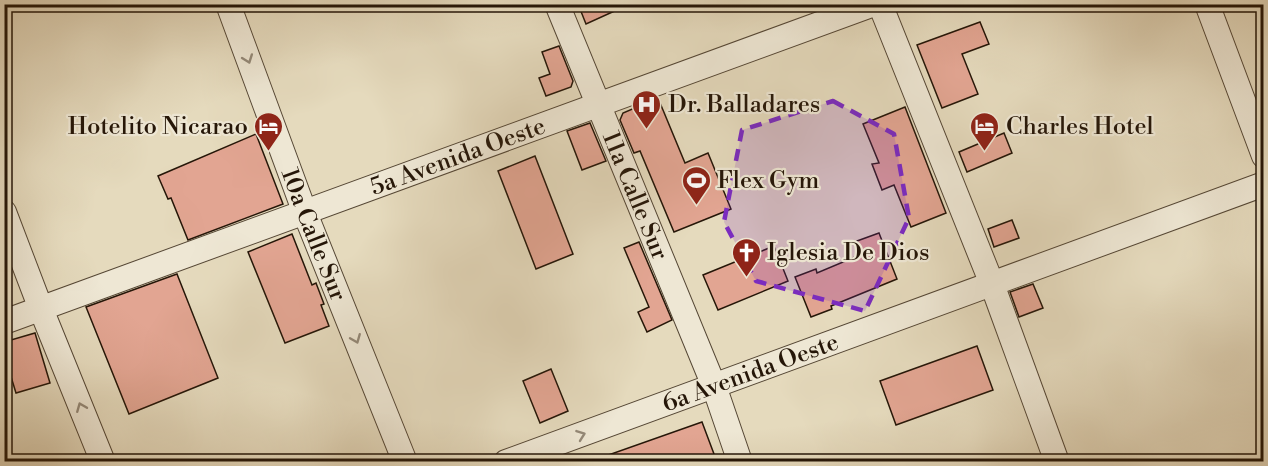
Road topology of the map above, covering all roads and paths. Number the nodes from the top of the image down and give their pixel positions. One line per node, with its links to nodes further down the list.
1 (228, 4): 10 (street, 10a Calle Sur, one-way to 10)
2 (557, 4): 6 (street, 11a Calle Sur)
3 (874, 4): 6 (street, 5a Avenida Oeste)
4 (880, 4): 11 (street)
5 (1207, 4): 7 (street)
6 (598, 105): 10 (street, 5a Avenida Oeste); 14 (street, 11a Calle Sur)
7 (1263, 156)
8 (1263, 184): 11 (street, 6a Avenida Oeste)
9 (4, 212): 12 (street)
10 (305, 213): 12 (street, 5a Avenida Oeste); 16 (street, 10a Calle Sur, one-way to 16)
11 (992, 284): 14 (street, 6a Avenida Oeste); 19 (street)
12 (41, 309): 13 (street, 5a Avenida Oeste); 15 (street, one-way to 12)
13 (4, 322)
14 (714, 386): 17 (street, 6a Avenida Oeste, one-way to 14); 18 (street, 11a Calle Sur)
15 (103, 462)
16 (405, 462)
17 (506, 462)
18 (740, 462)
19 (1057, 462)

